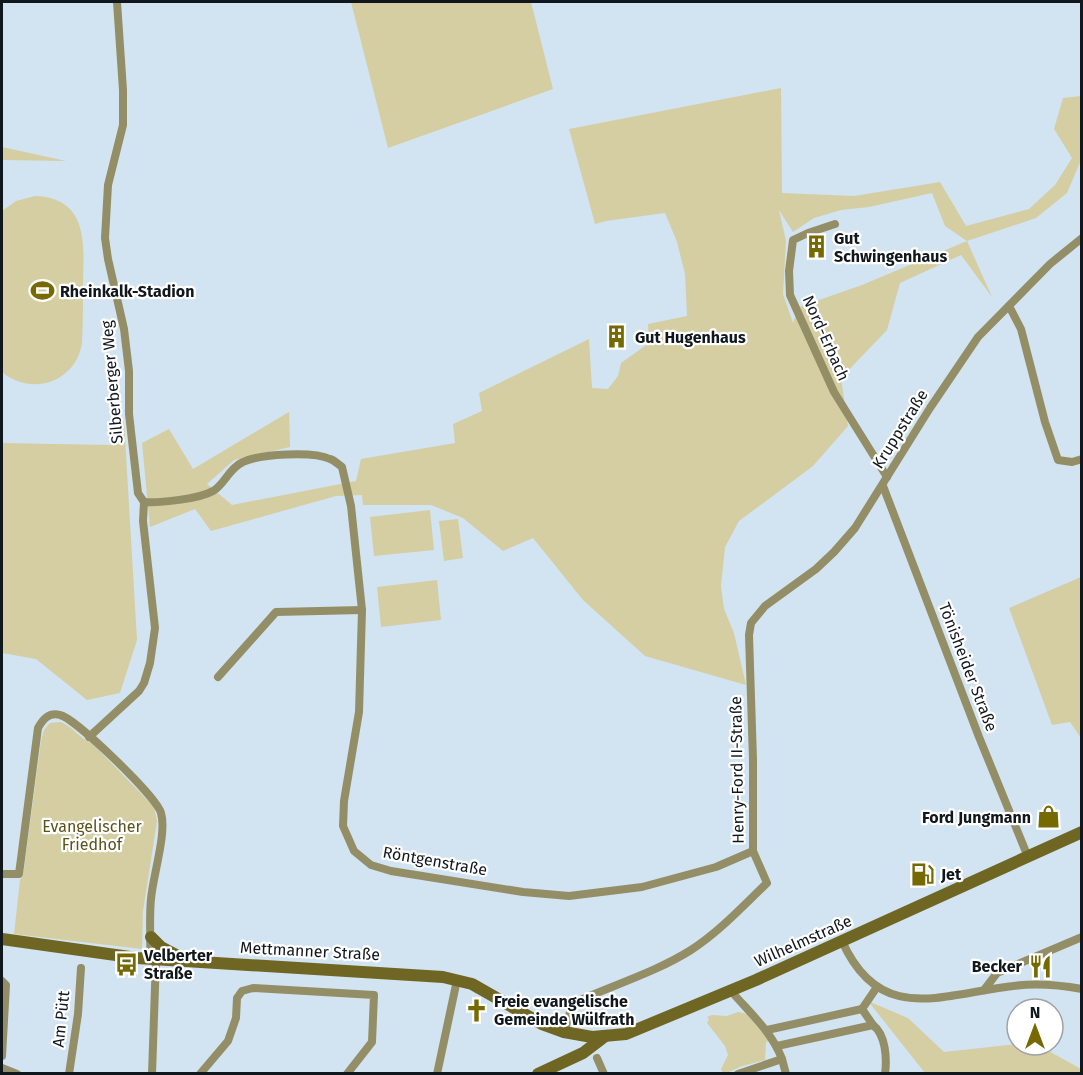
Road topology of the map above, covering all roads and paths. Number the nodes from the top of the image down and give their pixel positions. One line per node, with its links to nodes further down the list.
1 (117, 2): 8 (street, Silberberger Weg)
2 (835, 224): 6 (street, Nord-Erbach)
3 (1082, 238): 4 (street, Kruppstraße)
4 (1009, 306): 5 (street); 6 (street, Kruppstraße)
5 (1082, 459)
6 (887, 477): 7 (street, Kruppstraße)
7 (883, 486): 10 (street, Kruppstraße); 15 (street, Tönisheider Straße)
8 (144, 502): 9 (street, Röntgenstraße); 12 (street, Silberberger Weg)
9 (362, 610): 11 (street); 14 (street, Röntgenstraße)
10 (749, 635): 14 (street, Henry-Ford II-Straße)
11 (218, 677)
12 (89, 737): 16 (street); 17 (street)
13 (1082, 832): 15 (main road, Wilhelmstraße)
14 (753, 851): 33 (street, Henry-Ford II-Straße)
15 (1028, 857): 20 (main road, Wilhelmstraße)
16 (2, 874)
17 (151, 937): 21 (street); 22 (main road)
18 (1082, 937): 28 (street)
19 (2, 939): 21 (main road, Mettmanner Straße)
20 (842, 941): 26 (street); 29 (main road, Wilhelmstraße)
21 (153, 958): 22 (main road, Mettmanner Straße); 44 (street)
22 (187, 960): 24 (main road, Mettmanner Straße)
23 (81, 968): 43 (street, Am Pütt)
24 (457, 980): 33 (main road, Mettmanner Straße); 46 (street)
25 (2, 981): 36 (street)
26 (877, 987): 28 (street); 30 (street)
27 (1082, 989): 28 (street)
28 (984, 990)
29 (731, 991): 32 (street); 34 (main road, Wilhelmstraße)
30 (862, 1008): 31 (street); 32 (street)
31 (873, 1025): 35 (street); 51 (street)
32 (767, 1030): 35 (street)
33 (569, 1033): 34 (main road, Mettmanner Straße); 37 (main road)
34 (604, 1037): 37 (main road, Wilhelmstraße)
35 (777, 1046): 39 (street)
36 (2, 1056)
37 (571, 1058): 47 (main road, Wilhelmstraße)
38 (597, 1058): 48 (street)
39 (782, 1059): 49 (street); 50 (street)
40 (2, 1068): 42 (street)
41 (202, 1073): 45 (street)
42 (17, 1074)
43 (69, 1074)
44 (152, 1074)
45 (347, 1074)
46 (437, 1074)
47 (538, 1074)
48 (603, 1074)
49 (738, 1074)
50 (786, 1074)
51 (885, 1074)

